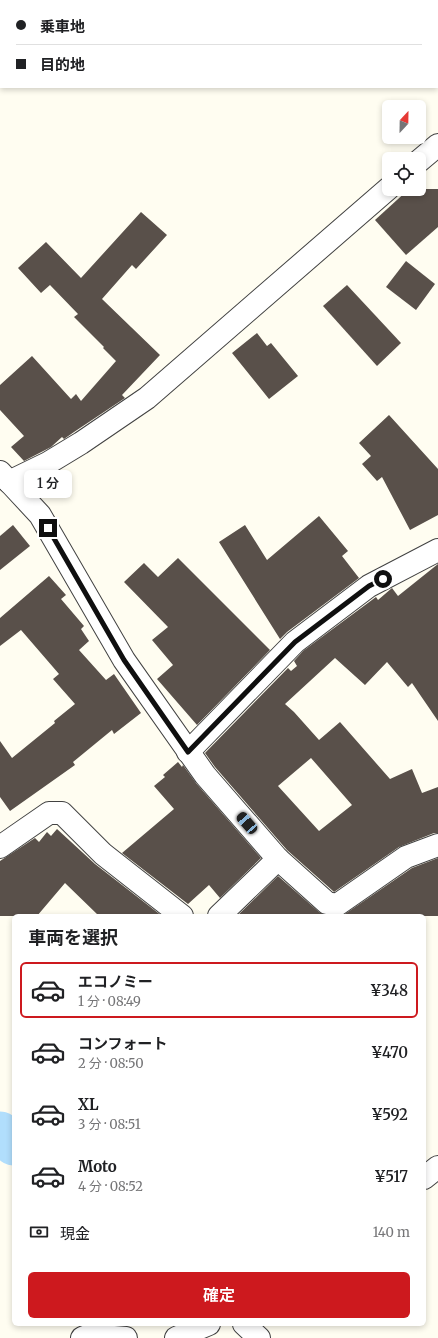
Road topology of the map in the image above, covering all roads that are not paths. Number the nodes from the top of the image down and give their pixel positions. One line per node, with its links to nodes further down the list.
1 (438, 145): 2 (street)
2 (426, 156)
3 (382, 194): 4 (street)
4 (4, 477): 6 (street)
5 (438, 550): 6 (street)
6 (188, 752): 9 (street)
7 (438, 845): 9 (street)
8 (0, 847): 10 (street)
9 (278, 859): 11 (street)
10 (179, 914)
11 (221, 914)
12 (438, 1167): 13 (street)
13 (426, 1176)
14 (204, 1326): 18 (street)
15 (246, 1326): 19 (street)
16 (82, 1338): 17 (street)
17 (126, 1338)
18 (176, 1338)
19 (259, 1338)

